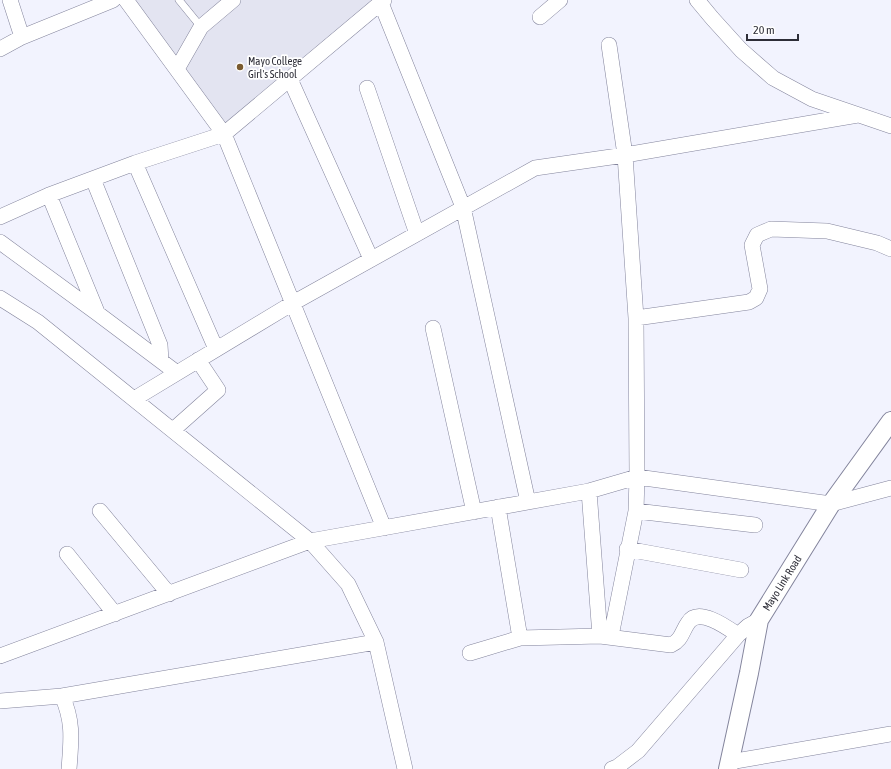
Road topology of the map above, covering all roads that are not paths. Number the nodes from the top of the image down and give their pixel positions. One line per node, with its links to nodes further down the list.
1 (10, 0): 11 (street)
2 (113, 0): 11 (street)
3 (126, 0): 14 (street)
4 (179, 0): 10 (lane)
5 (233, 0): 10 (street)
6 (560, 0): 9 (street)
7 (697, 0): 17 (street)
8 (382, 1): 15 (street); 24 (street)
9 (540, 17)
10 (201, 27): 14 (street)
11 (22, 37): 13 (street)
12 (609, 45): 20 (street)
13 (0, 49)
14 (177, 69): 19 (street)
15 (290, 79): 19 (street); 29 (street)
16 (366, 88): 26 (street)
17 (858, 115): 18 (street); 20 (street)
18 (891, 126)
19 (224, 134): 21 (street); 31 (street)
20 (625, 155): 24 (street); 33 (street)
21 (135, 164): 22 (street); 35 (street)
22 (93, 179): 23 (street); 37 (street)
23 (49, 195): 25 (street); 32 (street)
24 (464, 207): 26 (street); 45 (street)
25 (0, 217)
26 (417, 234): 29 (street)
27 (0, 242): 32 (street)
28 (891, 249): 33 (street)
29 (371, 259): 31 (street)
30 (0, 298): 39 (street)
31 (293, 303): 35 (street); 52 (street)
32 (97, 313): 37 (street)
33 (636, 318): 42 (street)
34 (433, 328): 50 (street)
35 (216, 349): 36 (street)
36 (198, 360): 38 (street); 41 (street)
37 (161, 361): 38 (street)
38 (177, 373): 39 (street)
39 (134, 399): 41 (street)
40 (891, 421): 46 (street, Mayo Link Road)
41 (173, 430): 53 (street)
42 (637, 477): 44 (street); 46 (street); 49 (street)
43 (891, 488): 46 (street)
44 (589, 491): 45 (street); 61 (street)
45 (528, 502): 47 (street)
46 (831, 504): 59 (street, Mayo Link Road)
47 (498, 508): 50 (street); 62 (street)
48 (100, 510): 57 (street)
49 (636, 511): 51 (street); 54 (street)
50 (474, 512): 52 (street)
51 (755, 525)
52 (384, 528): 53 (street)
53 (310, 541): 57 (street); 63 (street)
54 (628, 549): 56 (street); 61 (street)
55 (67, 554): 58 (street)
56 (741, 570)
57 (169, 594): 58 (street)
58 (114, 614): 65 (street)
59 (759, 620): 60 (street); 69 (street, Mayo Link Road)
60 (738, 635): 61 (street); 72 (street)
61 (605, 636): 62 (street)
62 (520, 638): 64 (street)
63 (376, 642): 66 (street); 71 (street)
64 (470, 653)
65 (0, 656)
66 (62, 696): 67 (street); 70 (street)
67 (0, 701)
68 (891, 734): 69 (street)
69 (729, 765)
70 (69, 769)
71 (405, 769)
72 (612, 769)

